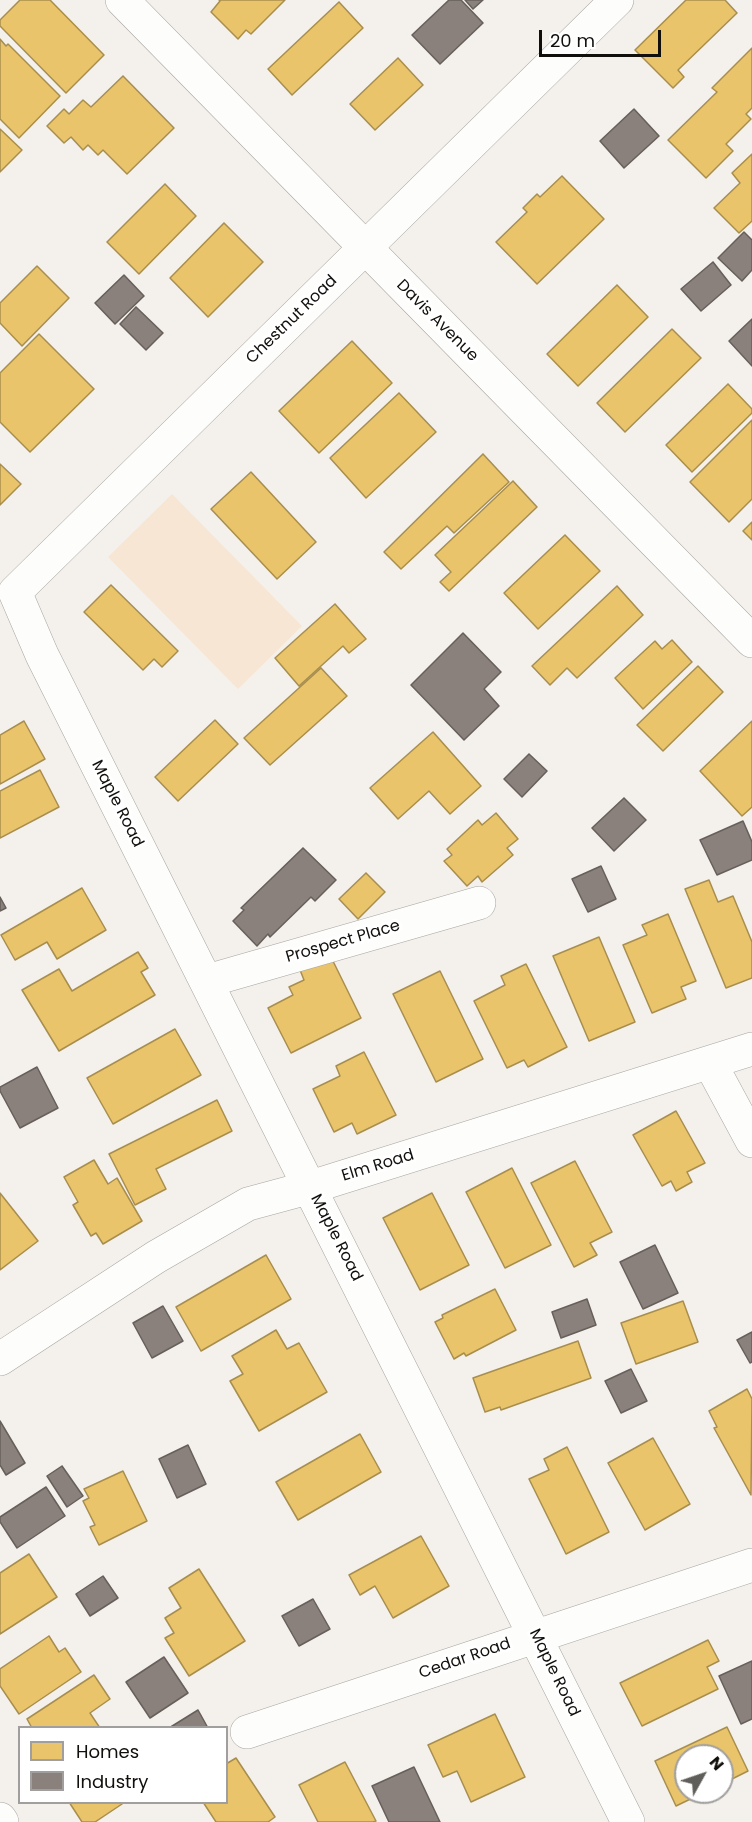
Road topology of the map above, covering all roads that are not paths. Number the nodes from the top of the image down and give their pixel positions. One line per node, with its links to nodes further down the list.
1 (122, 0): 3 (street, Davis Avenue)
2 (617, 0): 3 (street, Chestnut Road)
3 (365, 248): 4 (street, Davis Avenue); 5 (street, Chestnut Road)
4 (752, 641)
5 (42, 655): 7 (street, Maple Road)
6 (479, 903): 7 (street, Prospect Place)
7 (207, 981): 11 (street, Maple Road)
8 (752, 1049): 9 (street, Elm Road)
9 (710, 1063): 10 (street); 11 (street, Elm Road)
10 (752, 1141)
11 (311, 1187): 12 (street, Elm Road); 14 (street, Maple Road)
12 (0, 1359)
13 (752, 1565): 14 (street, Cedar Road)
14 (536, 1636): 15 (street, Cedar Road); 16 (street, Maple Road)
15 (247, 1732)
16 (628, 1822)

